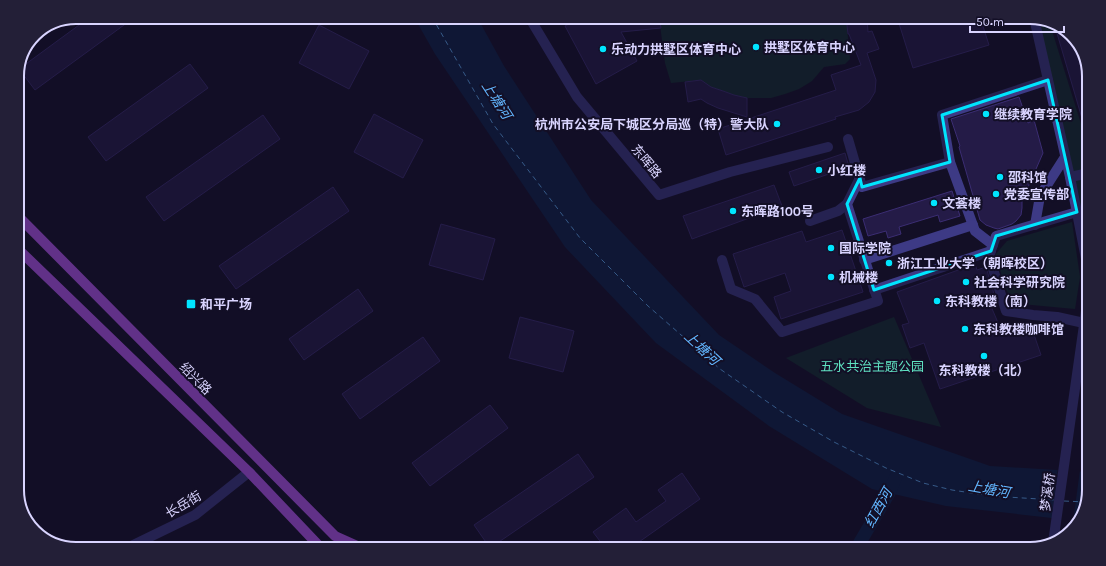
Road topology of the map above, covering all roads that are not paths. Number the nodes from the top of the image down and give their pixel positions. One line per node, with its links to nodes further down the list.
1 (533, 24): 5 (street, 东晖路)
2 (1035, 25): 3 (street)
3 (1048, 80): 6 (street); 7 (street)
4 (848, 139): 10 (street)
5 (828, 147)
6 (1065, 157): 9 (street); 15 (street)
7 (950, 162): 10 (street); 16 (street)
8 (1082, 174): 9 (street)
9 (1070, 177): 12 (street)
10 (860, 178): 11 (street)
11 (847, 204): 13 (street); 21 (street)
12 (1076, 212): 15 (street); 17 (street)
13 (810, 221)
14 (24, 222): 29 (main road, 绍兴路)
15 (1035, 224): 18 (street)
16 (973, 225): 18 (street); 21 (street)
17 (1082, 241)
18 (992, 248): 22 (street); 23 (street)
19 (24, 255): 25 (main road)
20 (722, 260): 22 (street)
21 (864, 260): 22 (street)
22 (874, 290)
23 (1082, 323)
24 (1082, 337): 26 (street, 梦溪桥)
25 (249, 472): 27 (street, 长岳街); 28 (main road)
26 (1055, 536)
27 (140, 542)
28 (315, 542)
29 (348, 542)

